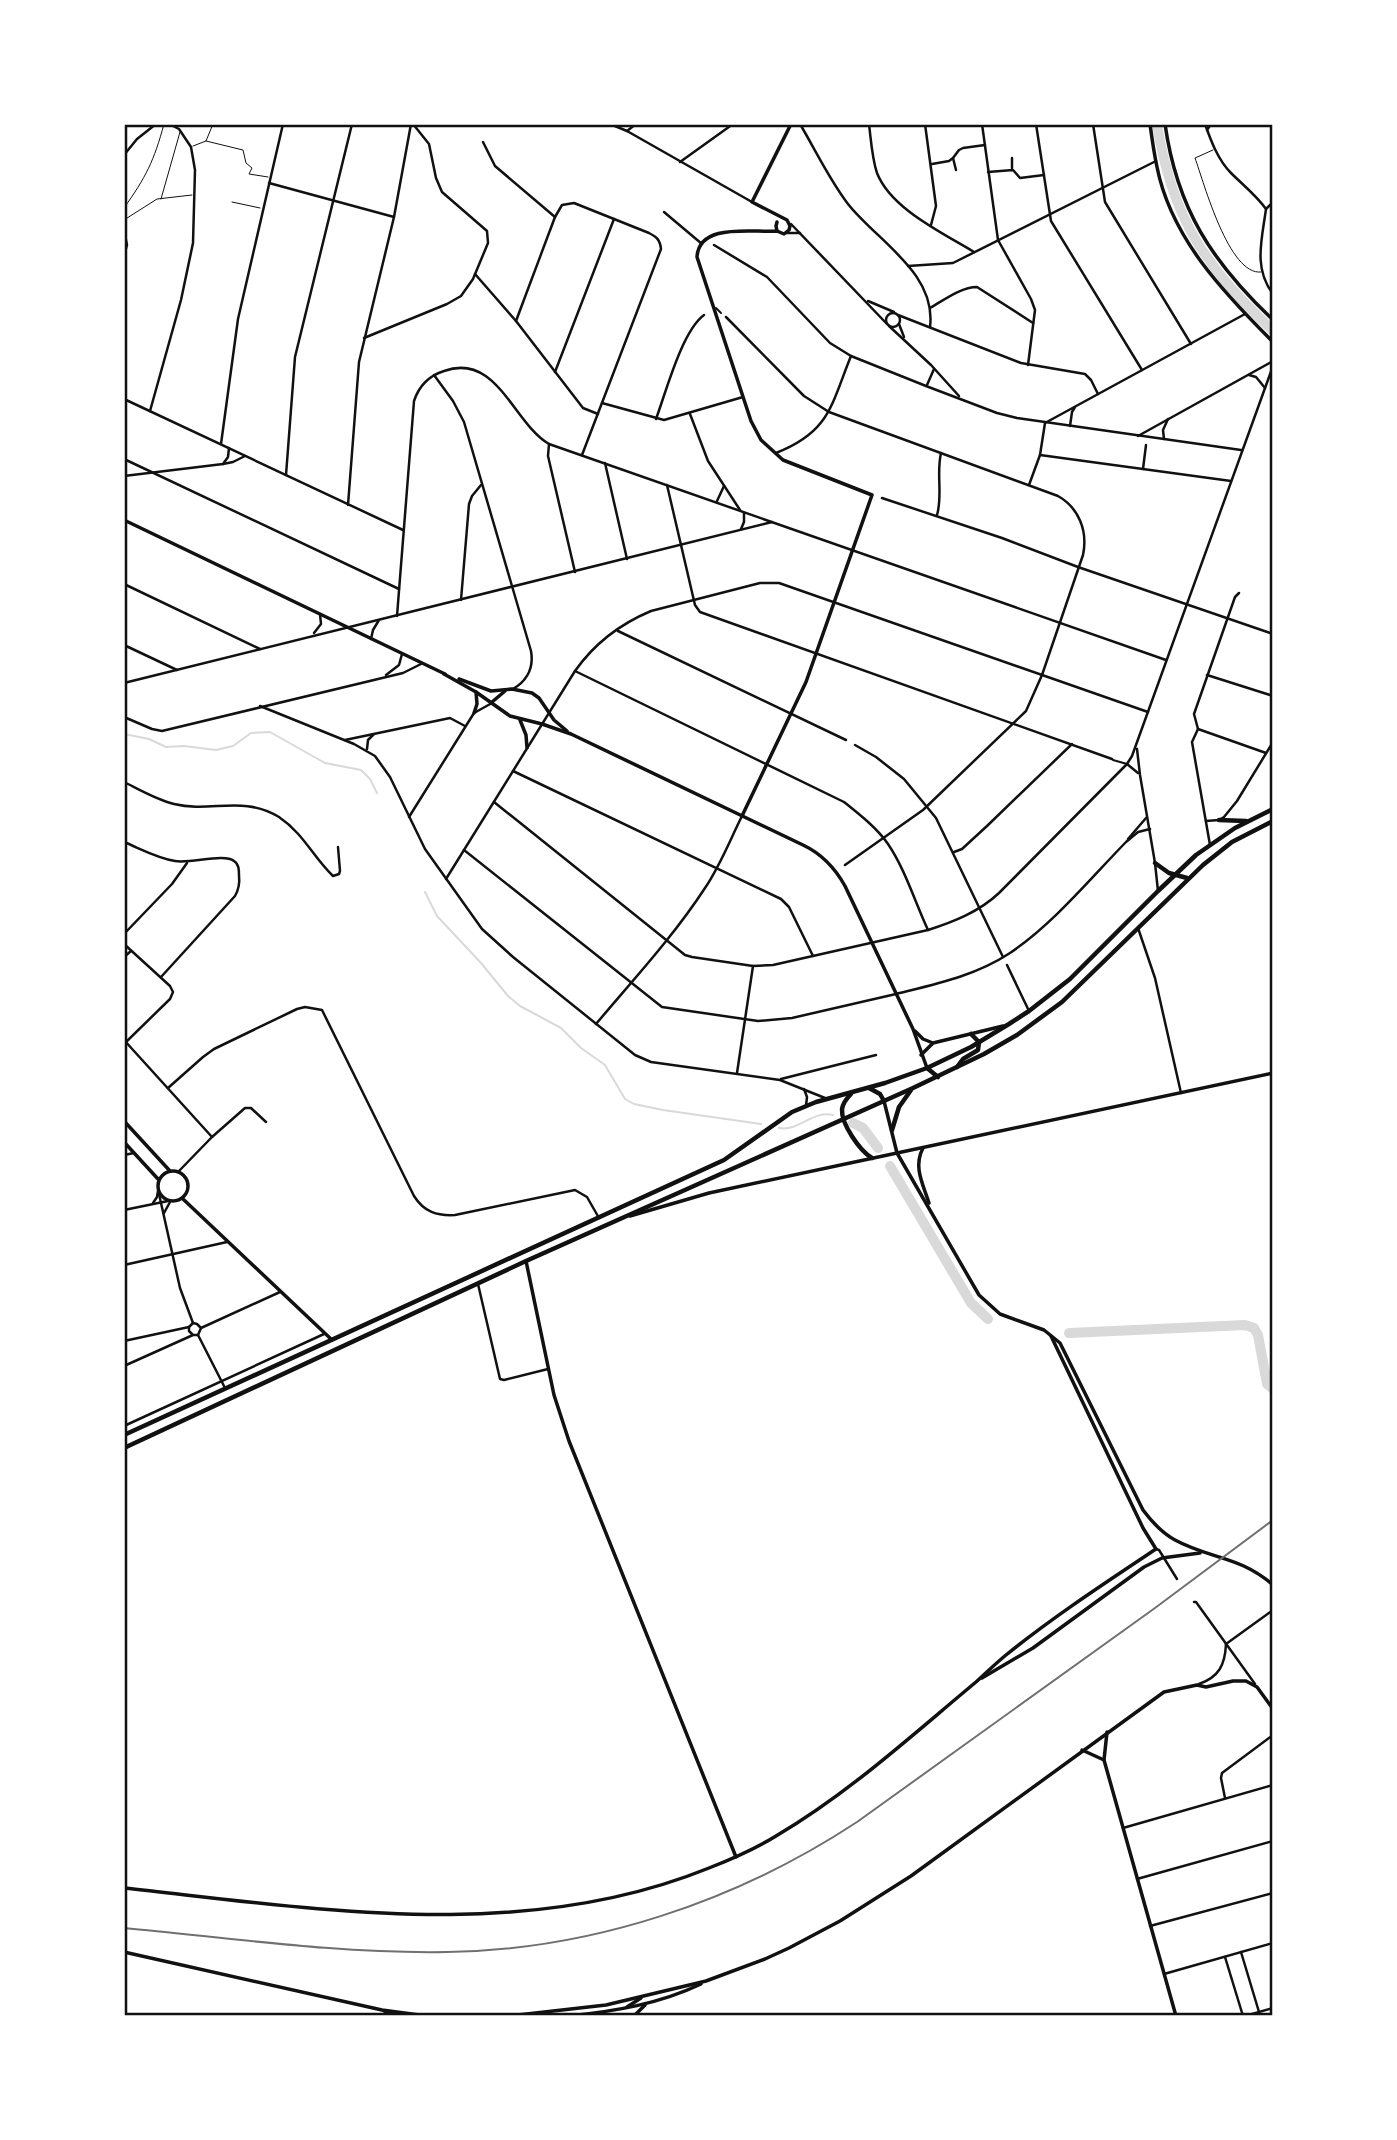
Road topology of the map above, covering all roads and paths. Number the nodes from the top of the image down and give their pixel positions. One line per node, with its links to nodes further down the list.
1 (156, 124): 29 (street)
2 (167, 124): 21 (street); 48 (lane)
3 (213, 124): 24 (lane)
4 (283, 124): 39 (street)
5 (352, 124): 44 (street)
6 (412, 124): 54 (street); 72 (street)
7 (610, 124): 23 (street)
8 (636, 124): 23 (street)
9 (733, 124): 33 (street)
10 (792, 124): 46 (main road)
11 (800, 124): 70 (street)
12 (869, 124): 60 (street)
13 (925, 124): 34 (street)
14 (982, 124): 26 (street)
15 (1036, 124): 38 (street)
16 (1093, 124): 41 (street)
17 (1150, 124): 32 (main road)
18 (1165, 124): 83 (main road)
19 (1205, 124): 22 (street)
20 (1211, 124): 22 (street)
21 (180, 130): 27 (street); 43 (lane)
22 (1207, 130): 28 (street)
23 (627, 131): 33 (street)
24 (206, 141): 27 (lane); 39 (lane)
25 (483, 142): 55 (street)
26 (985, 145): 30 (street); 37 (street)
27 (191, 147): 42 (street)
28 (1215, 149): 50 (street); 71 (lane)
29 (124, 155)
30 (953, 158): 34 (street); 35 (street)
31 (1012, 158): 36 (street)
32 (1156, 161): 41 (street); 79 (main road)
33 (680, 162): 46 (street)
34 (930, 165): 60 (street)
35 (956, 170)
36 (1013, 170): 37 (street); 38 (street)
37 (988, 172): 65 (street)
38 (1044, 176): 53 (street)
39 (270, 178): 40 (street)
40 (269, 183): 44 (street); 49 (street)
41 (1101, 188): 53 (street); 92 (street)
42 (194, 195): 43 (lane); 109 (street)
43 (161, 199): 57 (lane)
44 (332, 200): 54 (street); 134 (street)
45 (232, 202): 49 (lane)
46 (752, 202): 52 (main road)
47 (1273, 202): 50 (street)
48 (124, 208)
49 (262, 209): 119 (street)
50 (1266, 209): 71 (street)
51 (664, 212): 66 (street)
52 (772, 212): 58 (main road); 59 (main road)
53 (1049, 214): 65 (street); 97 (street)
54 (394, 217): 89 (street)
55 (555, 217): 56 (street); 84 (street)
56 (614, 219): 98 (street); 107 (street)
57 (124, 220)
58 (787, 221): 59 (main road); 63 (main road); 64 (street)
59 (777, 222): 62 (main road)
60 (931, 225): 68 (street)
61 (124, 230): 69 (street)
62 (777, 230): 63 (main road); 66 (main road)
63 (786, 233): 64 (street)
64 (801, 233): 74 (street)
65 (998, 240): 68 (street); 86 (street)
66 (702, 244): 75 (main road)
67 (714, 245): 93 (street)
68 (974, 252): 70 (street)
69 (124, 256)
70 (908, 265): 76 (street)
71 (1261, 272): 73 (street)
72 (475, 274): 84 (street); 89 (street)
73 (1273, 294)
74 (865, 299): 78 (street); 87 (street)
75 (713, 305): 77 (street); 104 (main road)
76 (930, 308): 86 (street); 88 (street)
77 (721, 313)
78 (897, 314): 82 (street); 85 (street); 87 (street)
79 (1245, 314): 91 (main road); 92 (street)
80 (704, 315): 113 (street)
81 (726, 317): 110 (street)
82 (909, 320): 85 (street); 88 (street)
83 (1273, 320)
84 (516, 321): 98 (street)
85 (900, 322): 87 (street); 90 (street)
86 (1033, 323): 95 (street)
87 (888, 325): 90 (street)
88 (930, 327): 95 (street)
89 (364, 338): 143 (street)
90 (905, 340): 96 (street)
91 (1273, 342)
92 (1191, 344): 97 (street)
93 (851, 356): 101 (street); 110 (street)
94 (1273, 363): 99 (street); 102 (street)
95 (1028, 365): 103 (street)
96 (934, 369): 101 (street); 105 (street)
97 (1142, 370): 103 (street)
98 (555, 372): 111 (street)
99 (1249, 374): 102 (street); 114 (street)
100 (434, 375): 120 (street); 137 (street); 148 (street)
101 (926, 386): 105 (street)
102 (1265, 388): 123 (street)
103 (1098, 394): 108 (street)
104 (743, 397): 112 (street); 124 (main road)
105 (961, 398): 115 (street)
106 (124, 399): 109 (street)
107 (602, 403): 111 (street); 113 (street)
108 (1078, 405): 115 (street); 116 (street)
109 (150, 411): 119 (street)
110 (829, 412): 124 (street); 125 (street)
111 (598, 414): 126 (street)
112 (690, 414): 113 (street); 140 (street)
113 (656, 419)
114 (1168, 419): 117 (street); 118 (street)
115 (1045, 423): 116 (street); 127 (street)
116 (1070, 426): 117 (street)
117 (1138, 436): 118 (street)
118 (1164, 439): 123 (street)
119 (221, 444): 122 (street)
120 (550, 444): 126 (street); 154 (street)
121 (1146, 445): 132 (street)
122 (229, 448): 128 (street); 131 (street)
123 (1242, 450): 136 (street)
124 (774, 453): 151 (main road)
125 (941, 453): 139 (street); 145 (street)
126 (582, 455): 130 (street)
127 (1040, 455): 132 (street); 139 (street)
128 (245, 456): 131 (street); 134 (street)
129 (124, 459): 133 (street)
130 (605, 463): 138 (street); 152 (street)
131 (223, 464): 133 (street)
132 (1143, 469): 136 (street)
133 (154, 473): 135 (street); 157 (street)
134 (286, 475): 143 (street)
135 (124, 476)
136 (1231, 481): 162 (street)
137 (481, 485): 156 (street); 160 (street)
138 (667, 485): 142 (street); 150 (street)
139 (1029, 485): 153 (street)
140 (724, 486): 142 (street); 144 (street)
141 (882, 498): 145 (street)
142 (716, 502): 144 (street)
143 (348, 505): 148 (street)
144 (742, 512): 147 (street); 149 (street)
145 (937, 516): 153 (street)
146 (124, 520): 163 (main road)
147 (772, 523): 149 (street); 151 (street)
148 (404, 531): 157 (street)
149 (740, 531): 150 (street)
150 (681, 545): 152 (street); 159 (street)
151 (853, 551): 161 (main road); 167 (street)
152 (627, 559): 154 (street)
153 (1078, 568): 162 (street); 167 (street)
154 (575, 572): 156 (street)
155 (124, 584): 174 (street)
156 (511, 587): 160 (street); 186 (street)
157 (399, 589): 164 (street)
158 (1240, 593): 165 (street)
159 (694, 599): 161 (street); 169 (street); 176 (street)
160 (461, 600): 164 (street)
161 (835, 602): 176 (main road); 182 (street)
162 (1186, 604): 165 (street); 177 (street)
163 (320, 614): 168 (main road); 171 (street)
164 (397, 615): 166 (street)
165 (1227, 618): 170 (street); 183 (street)
166 (379, 620): 168 (street); 172 (street)
167 (1060, 623): 177 (street); 182 (street)
168 (347, 627): 171 (street); 172 (main road)
169 (616, 630): 180 (street); 194 (street)
170 (1273, 634)
171 (312, 635): 174 (street)
172 (371, 639): 175 (main road)
173 (124, 645): 179 (street)
174 (260, 649): 179 (street)
175 (402, 653): 178 (main road); 184 (street)
176 (817, 654): 194 (main road); 198 (street)
177 (1166, 660): 192 (street)
178 (422, 663): 181 (main road); 184 (street)
179 (177, 670): 185 (street)
180 (575, 671): 191 (street); 213 (street)
181 (444, 674): 186 (main road); 187 (main road)
182 (1042, 675): 192 (street); 198 (street)
183 (1207, 675): 188 (street); 200 (street)
184 (383, 676): 190 (street)
185 (124, 683)
186 (510, 690): 189 (main road); 191 (main road)
187 (476, 692): 189 (main road); 193 (main road)
188 (1273, 696)
189 (492, 703): 193 (street); 196 (main road)
190 (260, 706): 195 (street); 203 (street)
191 (550, 711): 197 (street); 202 (main road)
192 (1148, 712): 208 (street)
193 (474, 713): 199 (street)
194 (790, 713): 204 (street); 213 (main road)
195 (124, 717)
196 (520, 720): 197 (main road); 209 (main road)
197 (542, 724): 202 (main road); 209 (street)
198 (1013, 724): 206 (street); 219 (street)
199 (465, 726): 201 (street); 223 (street)
200 (1198, 729): 211 (street); 225 (street)
201 (374, 734): 203 (street); 210 (street)
202 (571, 734): 222 (main road)
203 (345, 740): 210 (street)
204 (846, 740)
205 (1273, 743): 211 (street)
206 (1072, 744): 212 (street); 235 (street)
207 (855, 745): 219 (street)
208 (1137, 745): 214 (street); 216 (street)
209 (527, 748): 215 (street)
210 (367, 751): 223 (street)
211 (1266, 753): 224 (street)
212 (1112, 759): 214 (street)
213 (766, 764): 222 (main road); 229 (street)
214 (1127, 764): 216 (street); 244 (street)
215 (513, 771): 218 (street); 239 (street)
216 (1140, 775): 221 (street)
217 (124, 782): 233 (street)
218 (494, 802): 234 (street); 248 (street)
219 (927, 806): 229 (street); 235 (street)
220 (1273, 809): 226 (highway)
221 (1147, 815): 228 (street); 231 (street)
222 (742, 816): 239 (street); 249 (main road)
223 (409, 817): 242 (street)
224 (1219, 820): 225 (street); 226 (highway)
225 (1206, 821): 232 (street)
226 (1247, 821): 232 (highway)
227 (1273, 821): 241 (highway)
228 (1150, 829): 231 (street); 237 (street)
229 (884, 838): 238 (street); 246 (street)
230 (124, 842): 236 (street)
231 (1126, 842): 254 (street)
232 (1210, 845): 240 (highway)
233 (338, 847)
234 (464, 850): 242 (street); 258 (street)
235 (954, 852): 244 (street)
236 (187, 863): 247 (street); 257 (street)
237 (1156, 863): 240 (highway); 243 (street)
238 (845, 865)
239 (717, 868): 248 (street); 252 (street)
240 (1174, 875): 241 (highway); 243 (highway)
241 (1188, 878): 245 (highway)
242 (446, 879): 263 (street)
243 (1158, 891): 260 (highway)
244 (979, 908): 246 (street); 254 (street)
245 (1139, 928): 272 (highway); 282 (street)
246 (928, 930): 249 (street)
247 (124, 934)
248 (667, 940): 255 (street); 258 (street)
249 (872, 943): 252 (street); 259 (main road)
250 (124, 944): 251 (street)
251 (131, 951): 253 (street); 257 (street)
252 (813, 956): 255 (street)
253 (124, 957)
254 (1003, 957): 256 (street); 259 (street)
255 (753, 965): 261 (street)
256 (1007, 965): 260 (street)
257 (161, 977): 266 (street)
258 (631, 982): 261 (street); 263 (street)
259 (896, 993): 261 (street); 264 (main road)
260 (1029, 1012): 262 (highway)
261 (745, 1020): 274 (street)
262 (1009, 1024): 265 (main road); 267 (highway)
263 (596, 1025): 274 (street)
264 (914, 1029): 268 (main road); 270 (main road)
265 (971, 1034): 267 (highway); 268 (main road)
266 (125, 1041): 278 (street)
267 (979, 1042): 271 (highway); 272 (highway)
268 (933, 1043): 270 (main road)
269 (876, 1055): 276 (street)
270 (921, 1055): 271 (main road)
271 (927, 1068): 275 (highway); 277 (highway)
272 (956, 1068): 275 (highway)
273 (1273, 1073): 282 (main road)
274 (737, 1074): 276 (street)
275 (937, 1077): 279 (highway)
276 (780, 1080): 280 (street)
277 (869, 1087): 281 (highway); 284 (highway)
278 (168, 1088): 290 (street); 308 (street)
279 (913, 1088): 284 (highway); 289 (highway)
280 (804, 1089): 283 (street); 285 (street)
281 (854, 1091): 283 (highway); 286 (highway)
282 (1181, 1093): 292 (main road)
283 (827, 1099): 285 (highway)
284 (884, 1101): 286 (highway); 289 (main road)
285 (806, 1106): 308 (highway)
286 (844, 1118): 296 (highway); 309 (highway)
287 (124, 1121): 297 (main road)
288 (266, 1122): 290 (street)
289 (892, 1130): 294 (main road)
290 (212, 1137): 298 (street)
291 (124, 1142): 293 (main road)
292 (923, 1148): 294 (main road); 305 (main road)
293 (134, 1153): 295 (street); 299 (main road)
294 (897, 1153): 296 (main road); 305 (main road)
295 (124, 1155)
296 (872, 1158): 309 (main road)
297 (170, 1171): 298 (main road); 299 (main road)
298 (178, 1172): 301 (main road)
299 (159, 1180): 300 (main road)
300 (159, 1192): 302 (main road); 303 (street); 304 (street)
301 (183, 1199): 302 (main road); 310 (main road)
302 (169, 1201): 303 (street); 307 (street)
303 (161, 1203): 304 (street); 307 (street)
304 (150, 1205): 306 (street)
305 (930, 1209): 322 (main road)
306 (124, 1210)
307 (164, 1216): 311 (street)
308 (598, 1218): 323 (highway)
309 (625, 1218): 312 (highway)
310 (227, 1242): 311 (street); 315 (main road)
311 (172, 1254): 313 (street); 316 (street)
312 (526, 1261): 314 (highway); 327 (main road)
313 (124, 1265)
314 (478, 1284): 325 (highway); 327 (street)
315 (280, 1292): 318 (street); 319 (main road)
316 (193, 1323): 317 (street); 318 (street)
317 (189, 1327): 320 (street); 324 (street)
318 (201, 1328): 321 (street)
319 (324, 1334): 323 (main road); 328 (street)
320 (192, 1335): 321 (street); 326 (street)
321 (198, 1335): 328 (street)
322 (1051, 1336): 333 (main road); 334 (main road)
323 (331, 1340): 325 (highway); 329 (highway)
324 (124, 1341)
325 (341, 1349): 332 (highway)
326 (124, 1366)
327 (549, 1368): 352 (main road)
328 (222, 1381): 329 (street); 330 (street)
329 (225, 1389): 331 (highway)
330 (124, 1426)
331 (124, 1435)
332 (124, 1448)
333 (1156, 1549): 335 (street); 340 (main road)
334 (1203, 1552): 336 (main road); 340 (main road)
335 (1177, 1579)
336 (1273, 1585)
337 (1194, 1602): 339 (street)
338 (1273, 1610): 339 (street)
339 (1226, 1644): 341 (street); 342 (street)
340 (977, 1681): 352 (main road)
341 (1197, 1685): 342 (main road); 344 (main road)
342 (1257, 1687): 343 (main road)
343 (1273, 1709)
344 (1107, 1732): 346 (main road); 347 (main road)
345 (1273, 1735): 349 (street)
346 (1083, 1750): 347 (main road); 362 (main road)
347 (1104, 1760): 350 (main road)
348 (1273, 1785): 349 (street)
349 (1225, 1798): 350 (street)
350 (1123, 1828): 353 (main road)
351 (1273, 1841): 353 (street)
352 (736, 1857): 354 (main road)
353 (1138, 1879): 356 (main road)
354 (124, 1888)
355 (1273, 1893): 356 (street)
356 (1150, 1926): 361 (main road)
357 (1273, 1943): 359 (street)
358 (124, 1952): 368 (main road)
359 (1241, 1952): 360 (street); 369 (street)
360 (1225, 1957): 361 (street); 377 (street)
361 (1164, 1974): 376 (main road)
362 (706, 1981): 363 (main road); 365 (main road)
363 (646, 1995): 364 (main road); 367 (main road)
364 (606, 2005): 367 (main road); 373 (main road)
365 (645, 2005): 367 (main road); 375 (main road)
366 (1273, 2008): 369 (street)
367 (624, 2009): 370 (main road)
368 (382, 2010): 371 (main road); 372 (main road)
369 (1259, 2012): 377 (street)
370 (580, 2015): 374 (main road)
371 (394, 2016)
372 (427, 2016)
373 (509, 2016)
374 (569, 2016)
375 (634, 2016)
376 (1176, 2016)
377 (1244, 2016)

